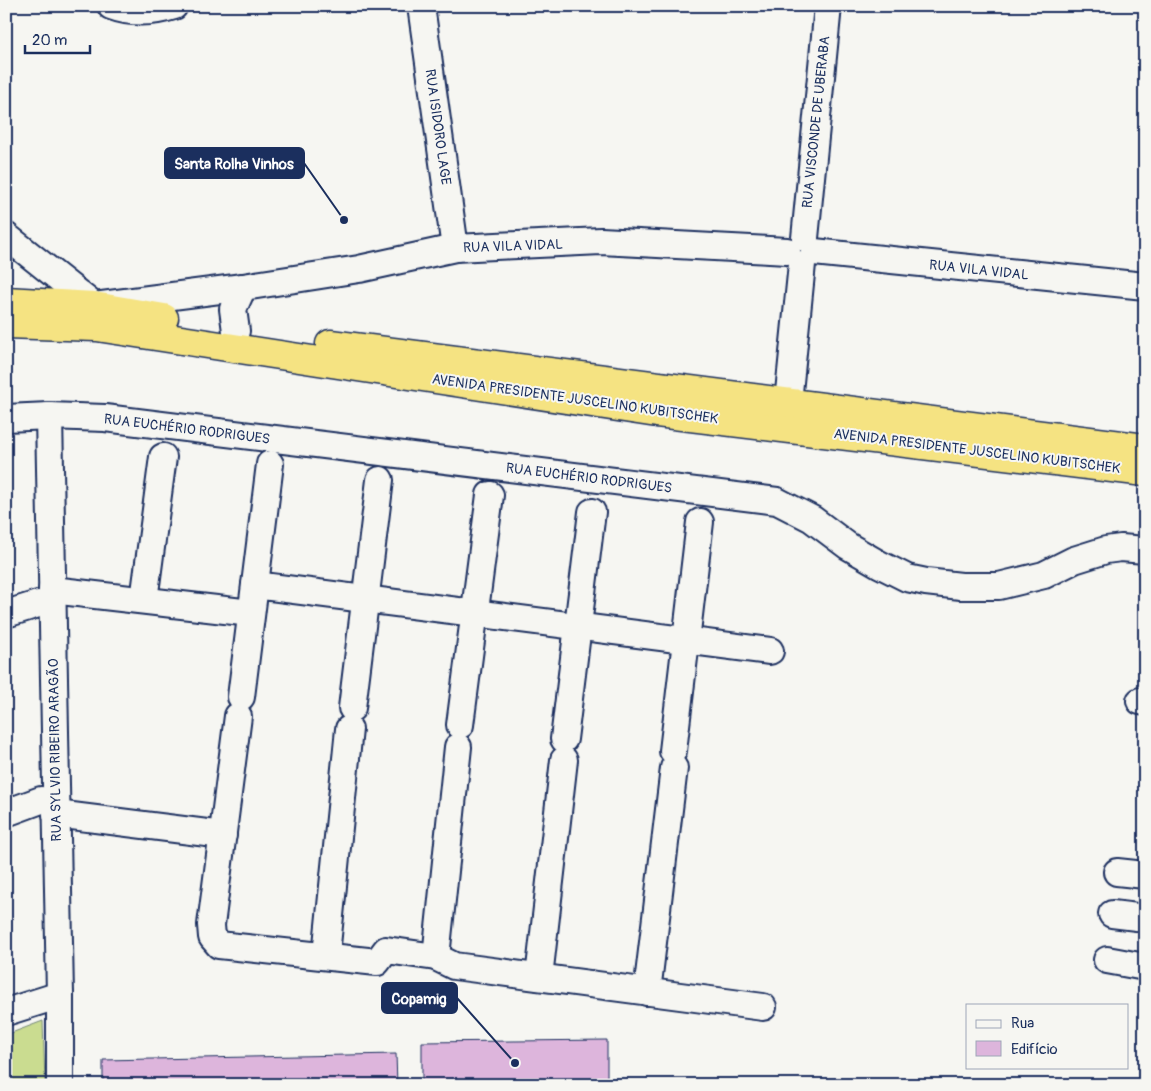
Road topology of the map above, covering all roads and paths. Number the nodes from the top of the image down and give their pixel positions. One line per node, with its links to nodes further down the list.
1 (111, 6): 2 (street)
2 (174, 6)
3 (421, 6): 6 (street, RUA ISIDORO LAGE)
4 (828, 6): 7 (street, RUA VISCONDE DE UBERABA)
5 (6, 236): 11 (street)
6 (455, 248): 7 (street, RUA VILA VIDAL); 9 (street, RUA VILA VIDAL)
7 (802, 251): 8 (street, RUA VILA VIDAL); 14 (street, RUA VISCONDE DE UBERABA)
8 (1145, 286)
9 (243, 287): 11 (street, RUA VILA VIDAL); 13 (street)
10 (6, 301): 11 (highway, AVENIDA PRESIDENTE JUSCELINO KUBITSCHEK)
11 (94, 306): 13 (highway, AVENIDA PRESIDENTE JUSCELINO KUBITSCHEK)
12 (6, 324): 20 (highway, AVENIDA PRESIDENTE JUSCELINO KUBITSCHEK)
13 (236, 331): 14 (highway, AVENIDA PRESIDENTE JUSCELINO KUBITSCHEK)
14 (788, 402): 17 (highway, AVENIDA PRESIDENTE JUSCELINO KUBITSCHEK)
15 (49, 416): 16 (street, RUA EUCHÉRIO RODRIGUES); 25 (street, RUA EUCHÉRIO RODRIGUES); 27 (street, RUA SYLVIO RIBEIRO ARAGÃO)
16 (6, 418)
17 (1145, 448)
18 (163, 457): 28 (street)
19 (270, 464): 26 (street)
20 (1145, 472)
21 (380, 480): 29 (street)
22 (490, 496): 32 (street)
23 (592, 512): 33 (street)
24 (700, 522): 34 (street)
25 (1145, 550)
26 (255, 585): 29 (street); 30 (street)
27 (45, 597): 28 (street); 31 (street); 36 (street, RUA SYLVIO RIBEIRO ARAGÃO)
28 (144, 600): 30 (street)
29 (364, 600): 32 (street); 43 (street)
30 (251, 613): 38 (street)
31 (6, 614)
32 (474, 614): 33 (street); 44 (street)
33 (577, 626): 34 (street); 47 (street)
34 (684, 641): 35 (street); 48 (street)
35 (770, 651)
36 (48, 807): 37 (street); 38 (street); 49 (street, RUA SYLVIO RIBEIRO ARAGÃO)
37 (6, 813)
38 (223, 835): 43 (street)
39 (1117, 872): 40 (street)
40 (1145, 875)
41 (1112, 914): 42 (street)
42 (1145, 918)
43 (326, 955): 44 (street)
44 (436, 957): 47 (street)
45 (1107, 960): 46 (street)
46 (1145, 967)
47 (539, 977): 48 (street)
48 (647, 992): 50 (street)
49 (60, 995): 51 (street); 52 (street, RUA SYLVIO RIBEIRO ARAGÃO)
50 (763, 1007)
51 (6, 1012)
52 (60, 1085)

